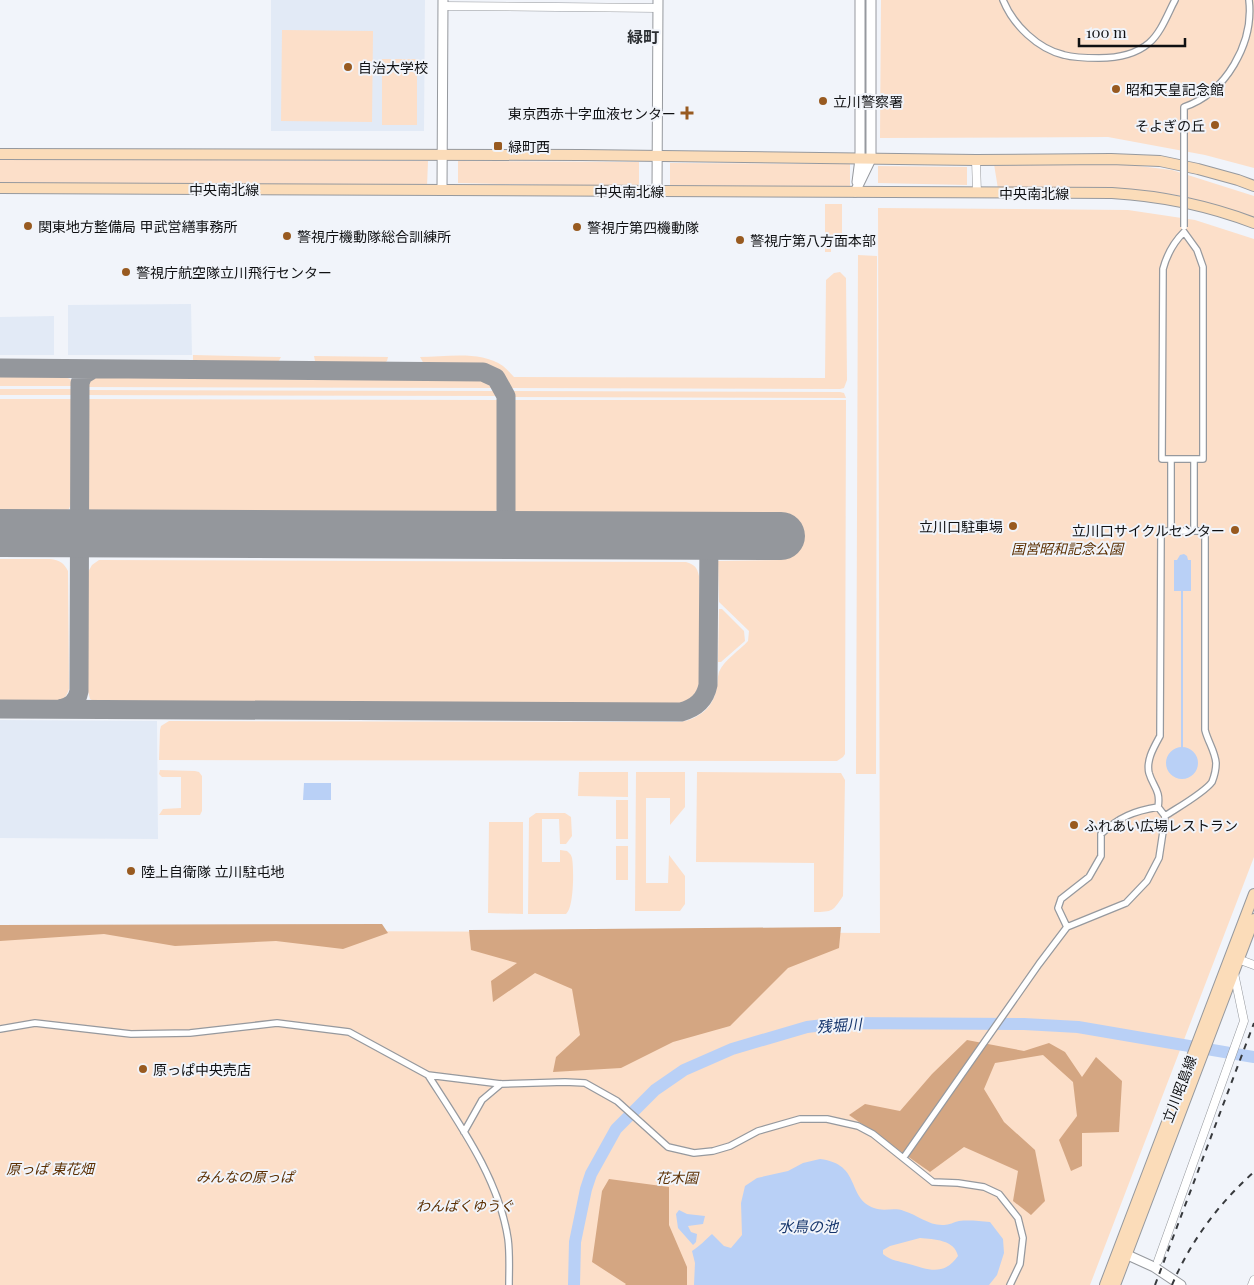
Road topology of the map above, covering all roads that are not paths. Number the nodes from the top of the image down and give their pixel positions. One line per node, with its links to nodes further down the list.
1 (860, 0): 11 (street)
2 (871, 0): 11 (street)
3 (1003, 0): 4 (street)
4 (1174, 0)
5 (1249, 0): 20 (street, bridge)
6 (443, 3): 7 (street); 9 (street)
7 (658, 4): 10 (street)
8 (0, 154): 9 (main road)
9 (442, 155): 10 (main road); 15 (street)
10 (657, 156): 11 (main road); 16 (street)
11 (865, 159): 12 (main road); 17 (street)
12 (976, 160): 13 (main road); 18 (street)
13 (1254, 186)
14 (0, 188): 15 (main road, 中央南北線)
15 (442, 190): 16 (main road, 中央南北線)
16 (657, 191): 17 (main road, 中央南北線)
17 (855, 192): 18 (main road, 中央南北線)
18 (977, 193): 19 (main road, 中央南北線)
19 (1254, 223)
20 (1184, 230): 21 (street); 22 (street)
21 (1171, 459): 22 (street); 23 (street)
22 (1194, 459): 24 (street)
23 (1171, 531): 24 (street); 25 (street)
24 (1194, 531): 26 (street)
25 (1158, 807): 26 (street); 29 (street)
26 (1164, 816): 29 (street)
27 (1254, 894): 30 (main road, 立川昭島線)
28 (1254, 919): 30 (main road, 立川昭島線)
29 (1067, 927): 38 (street)
30 (1234, 958): 31 (street); 32 (main road, 立川昭島線); 34 (main road, 立川昭島線)
31 (1254, 965)
32 (1234, 973): 34 (main road, 立川昭島線); 40 (street)
33 (0, 1028): 35 (street)
34 (1207, 1030): 39 (main road, 立川昭島線)
35 (428, 1075): 36 (street); 37 (street)
36 (501, 1084): 37 (street); 38 (street)
37 (464, 1132): 42 (street)
38 (904, 1158): 43 (street)
39 (1122, 1252): 44 (main road, 立川昭島線); 45 (main road, 立川昭島線); 46 (street)
40 (1158, 1261)
41 (1254, 1280): 47 (street)
42 (509, 1285)
43 (1010, 1285)
44 (1105, 1285)
45 (1115, 1285)
46 (1181, 1285)
47 (1252, 1285)

